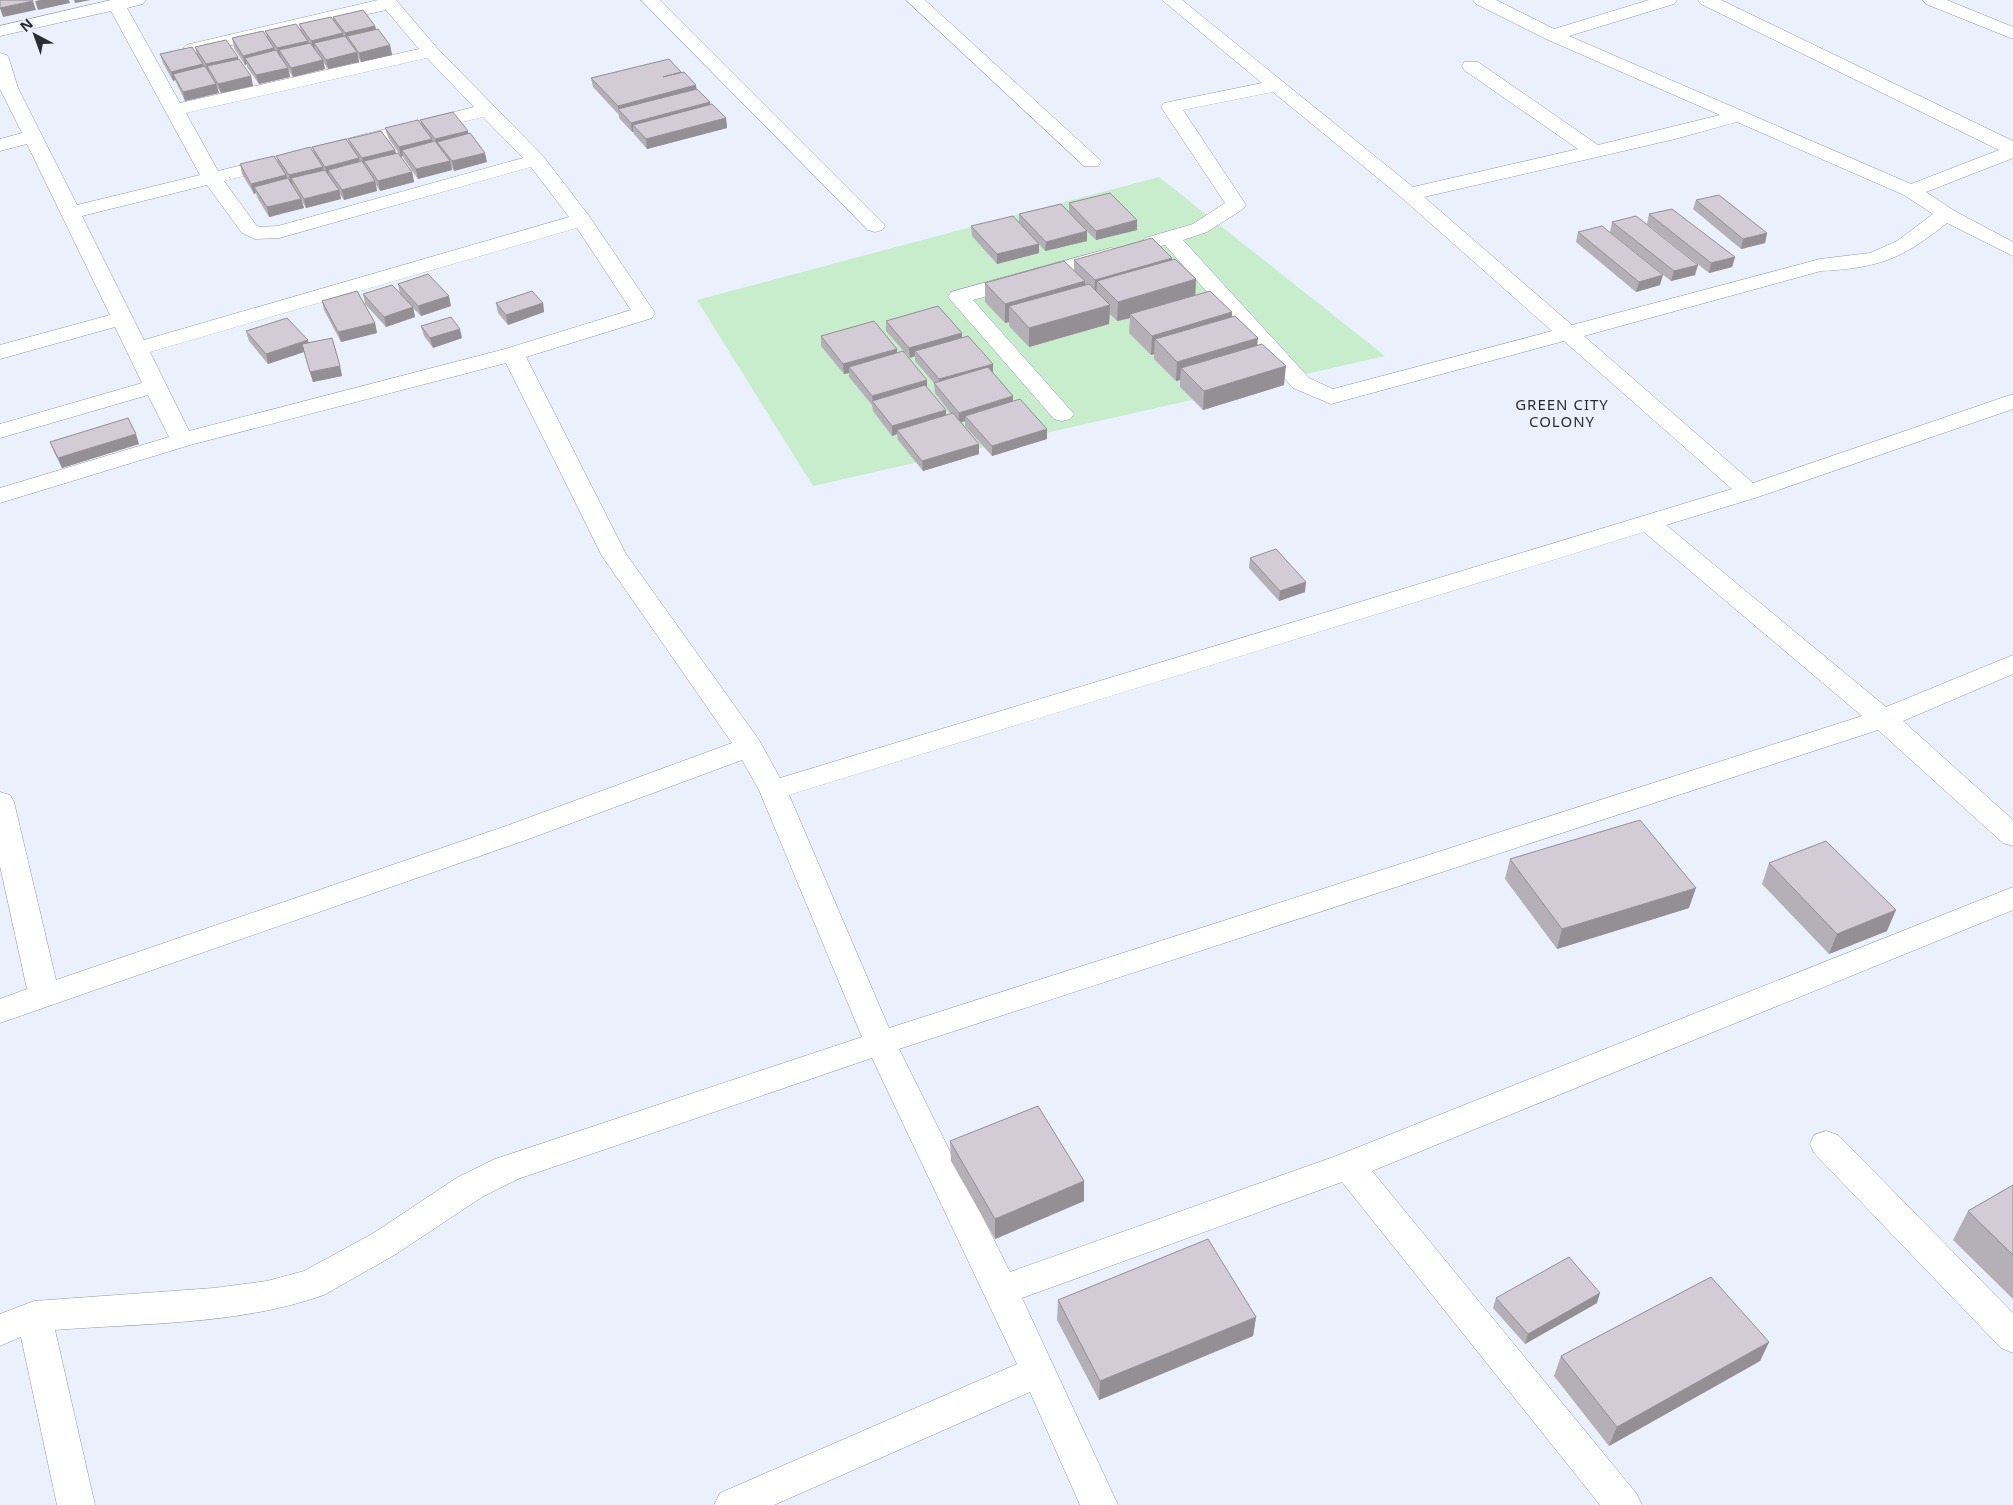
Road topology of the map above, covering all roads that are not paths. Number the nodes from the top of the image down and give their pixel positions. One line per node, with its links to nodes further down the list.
1 (136, 0): 10 (street)
2 (650, 0): 35 (street)
3 (915, 0): 28 (street)
4 (1171, 0): 18 (street)
5 (1482, 0): 12 (street)
6 (1668, 0): 12 (street)
7 (1707, 0): 25 (street)
8 (1932, 0): 13 (street)
9 (389, 2): 14 (street); 16 (street)
10 (116, 4): 11 (street); 16 (street)
11 (0, 31)
12 (1552, 34): 22 (street)
13 (2013, 34)
14 (430, 52): 20 (street); 21 (street)
15 (0, 59): 19 (street)
16 (146, 60): 20 (street)
17 (1471, 66): 26 (street)
18 (1276, 86): 31 (street); 36 (street)
19 (5, 89): 23 (street)
20 (175, 110): 29 (street)
21 (487, 110): 27 (street); 29 (street)
22 (1738, 116): 26 (street); 30 (street)
23 (34, 136): 24 (street); 32 (street)
24 (0, 144)
25 (2013, 150): 30 (street)
26 (1594, 151): 31 (street)
27 (536, 160): 29 (street); 34 (street)
28 (1091, 162)
29 (211, 177): 32 (street)
30 (1911, 191): 33 (street)
31 (1408, 194): 39 (street)
32 (71, 213): 38 (street)
33 (1946, 214): 37 (street); 39 (street)
34 (582, 220): 40 (street); 42 (street)
35 (875, 226)
36 (1168, 238): 39 (street); 45 (street)
37 (2013, 250)
38 (122, 318): 40 (street); 41 (street)
39 (1566, 333): 48 (street)
40 (137, 349): 43 (street)
41 (0, 351)
42 (512, 354): 47 (street); 53 (street)
43 (155, 386): 46 (street); 47 (street)
44 (2013, 401): 48 (street)
45 (1062, 414)
46 (0, 431)
47 (182, 440): 49 (street)
48 (1749, 492): 50 (street)
49 (0, 496)
50 (1648, 523): 52 (street); 54 (street)
51 (2013, 664): 52 (street)
52 (1883, 719): 56 (street); 60 (street)
53 (750, 747): 54 (street); 58 (street)
54 (773, 790): 60 (street)
55 (0, 802): 58 (street)
56 (2013, 836)
57 (2013, 898): 62 (street)
58 (44, 996): 59 (street)
59 (0, 1012)
60 (880, 1043): 63 (street); 64 (street)
61 (1826, 1144): 66 (street)
62 (1348, 1166): 63 (street); 71 (street)
63 (1000, 1290): 67 (street)
64 (34, 1316): 65 (street); 68 (street)
65 (0, 1330)
66 (2013, 1337)
67 (1038, 1372): 69 (street); 70 (street)
68 (76, 1505)
69 (733, 1505)
70 (1099, 1505)
71 (1623, 1505)

